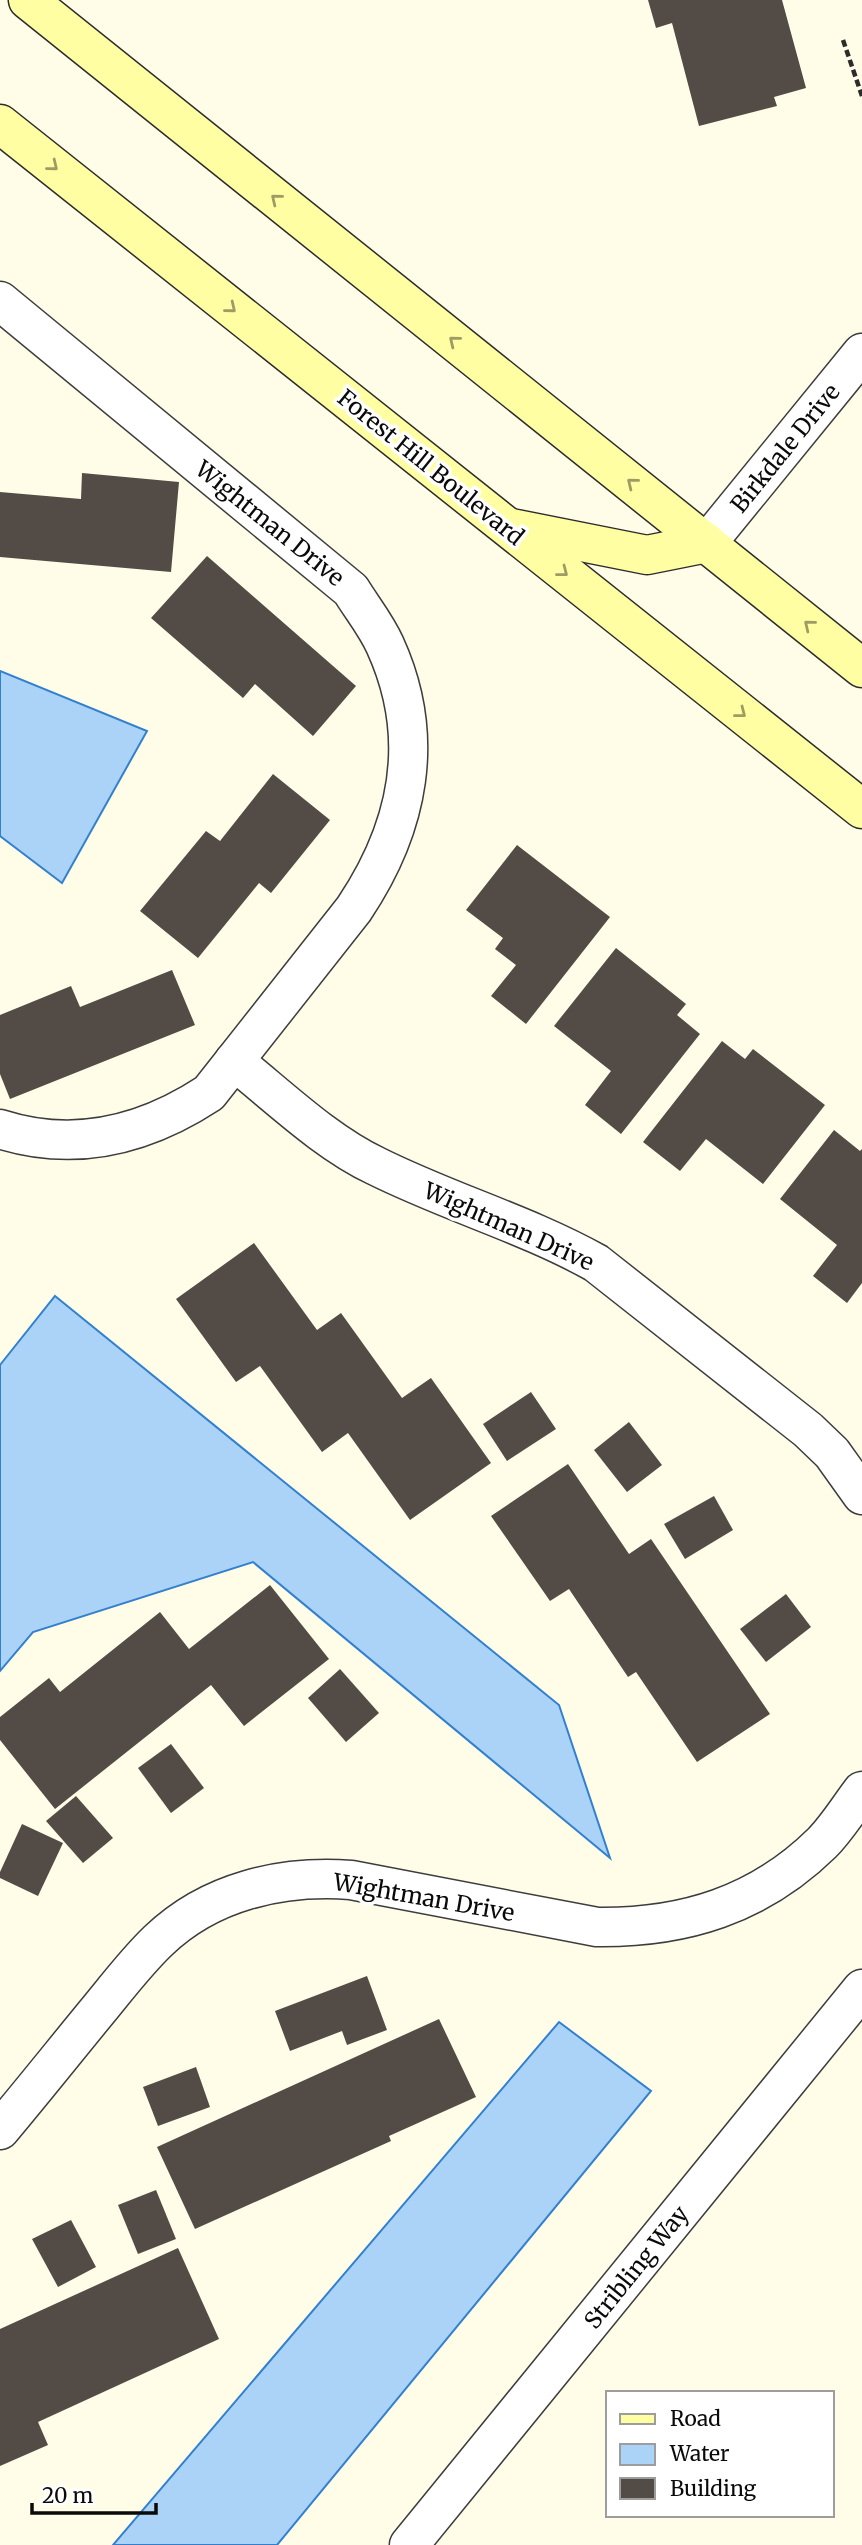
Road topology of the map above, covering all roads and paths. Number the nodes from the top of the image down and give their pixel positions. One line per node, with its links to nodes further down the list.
1 (27, 0): 8 (main road, one-way to 1)
2 (843, 40): 3 (path)
3 (862, 96)
4 (0, 124): 7 (main road, Forest Hill Boulevard, one-way to 7)
5 (0, 301): 11 (street, Wightman Drive)
6 (862, 353): 8 (street, Birkdale Drive)
7 (505, 527): 8 (main road); 10 (main road, Forest Hill Boulevard, one-way to 10)
8 (707, 543): 9 (main road, one-way to 8)
9 (862, 668)
10 (862, 809)
11 (234, 1061): 12 (street, Wightman Drive); 13 (street, Wightman Drive)
12 (0, 1129)
13 (862, 1495)
14 (862, 1791): 16 (street, Wightman Drive)
15 (862, 1989): 17 (street, Stribling Way)
16 (0, 2130)
17 (409, 2545)

